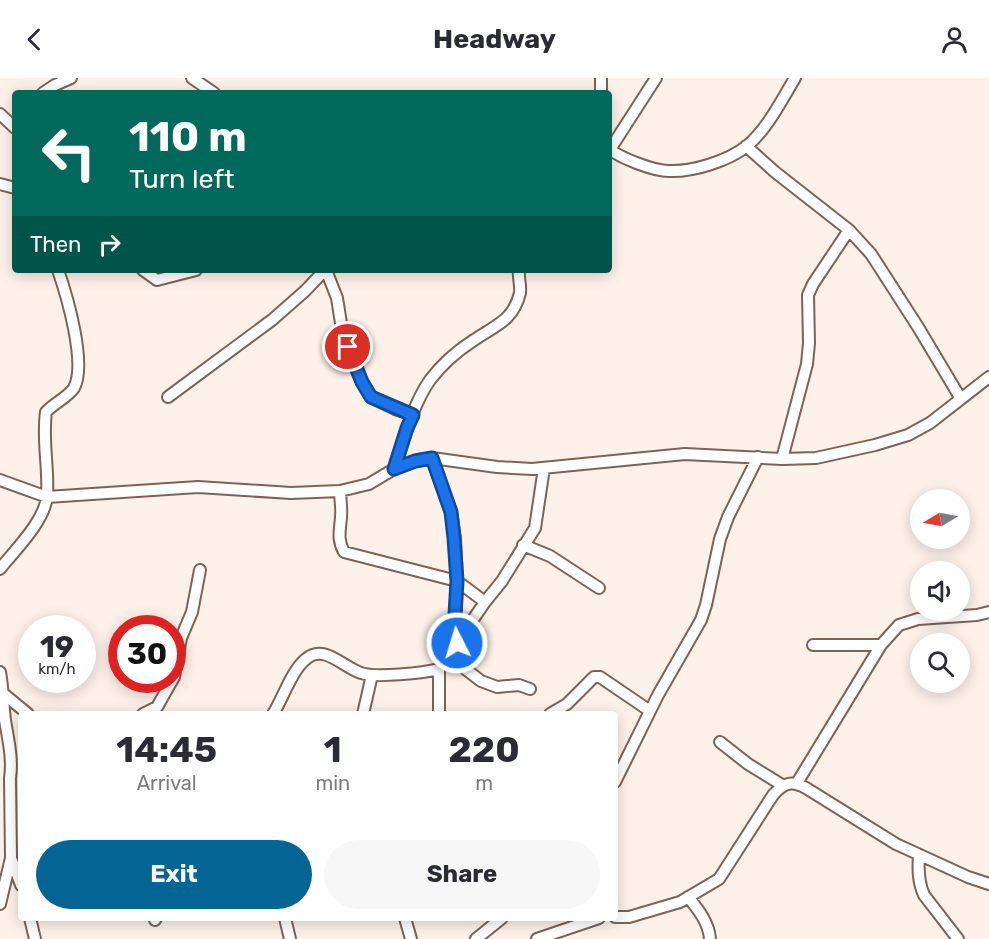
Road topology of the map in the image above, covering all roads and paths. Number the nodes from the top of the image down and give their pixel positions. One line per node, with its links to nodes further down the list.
1 (71, 78): 5 (street)
2 (192, 78): 6 (street)
3 (656, 78): 9 (street)
4 (795, 78): 10 (street)
5 (48, 90)
6 (210, 90)
7 (0, 114): 8 (street)
8 (12, 125)
9 (612, 145)
10 (746, 146): 11 (street); 12 (street)
11 (612, 151)
12 (849, 230): 21 (street); 25 (street)
13 (59, 273): 30 (street)
14 (147, 273): 15 (street)
15 (184, 273)
16 (323, 273): 20 (street)
17 (327, 273): 22 (street)
18 (516, 273): 22 (street)
19 (989, 377): 21 (street)
20 (168, 397)
21 (961, 399): 25 (street)
22 (413, 415): 27 (street)
23 (758, 457): 25 (street); 26 (street); 52 (street)
24 (432, 458): 26 (street); 27 (street); 34 (street)
25 (782, 459)
26 (544, 468): 31 (street)
27 (394, 469): 29 (street)
28 (0, 480): 30 (street)
29 (340, 491): 30 (street); 34 (street)
30 (47, 497): 32 (street)
31 (523, 545): 35 (street); 36 (street)
32 (1, 567)
33 (200, 570): 47 (street)
34 (457, 581): 36 (street); 38 (street)
35 (599, 588)
36 (485, 602): 38 (street)
37 (989, 612): 40 (street)
38 (456, 644): 41 (street); 44 (street)
39 (813, 645): 40 (street)
40 (881, 645): 59 (street)
41 (439, 669): 43 (street); 50 (street)
42 (0, 672): 45 (street)
43 (372, 675): 48 (street); 49 (street)
44 (530, 689)
45 (5, 695): 46 (street); 54 (street)
46 (24, 711)
47 (149, 711)
48 (275, 711)
49 (364, 711)
50 (439, 711)
51 (555, 711): 52 (street)
52 (650, 711): 58 (street)
53 (720, 742): 60 (street)
54 (8, 743): 55 (street); 57 (street)
55 (18, 746)
56 (0, 766): 57 (street)
57 (12, 766): 61 (street)
58 (618, 776)
59 (797, 783): 60 (street); 62 (street)
60 (782, 785): 66 (street)
61 (16, 816): 63 (street)
62 (919, 855): 65 (street); 80 (street)
63 (11, 858): 64 (street); 67 (street)
64 (18, 877)
65 (989, 884)
66 (688, 897): 68 (street); 79 (street)
67 (0, 904)
68 (618, 917)
69 (31, 921): 74 (street)
70 (286, 921): 75 (street)
71 (406, 921): 76 (street)
72 (498, 921): 77 (street)
73 (590, 921): 78 (street)
74 (35, 939)
75 (290, 939)
76 (411, 939)
77 (476, 939)
78 (537, 939)
79 (710, 939)
80 (958, 939)

